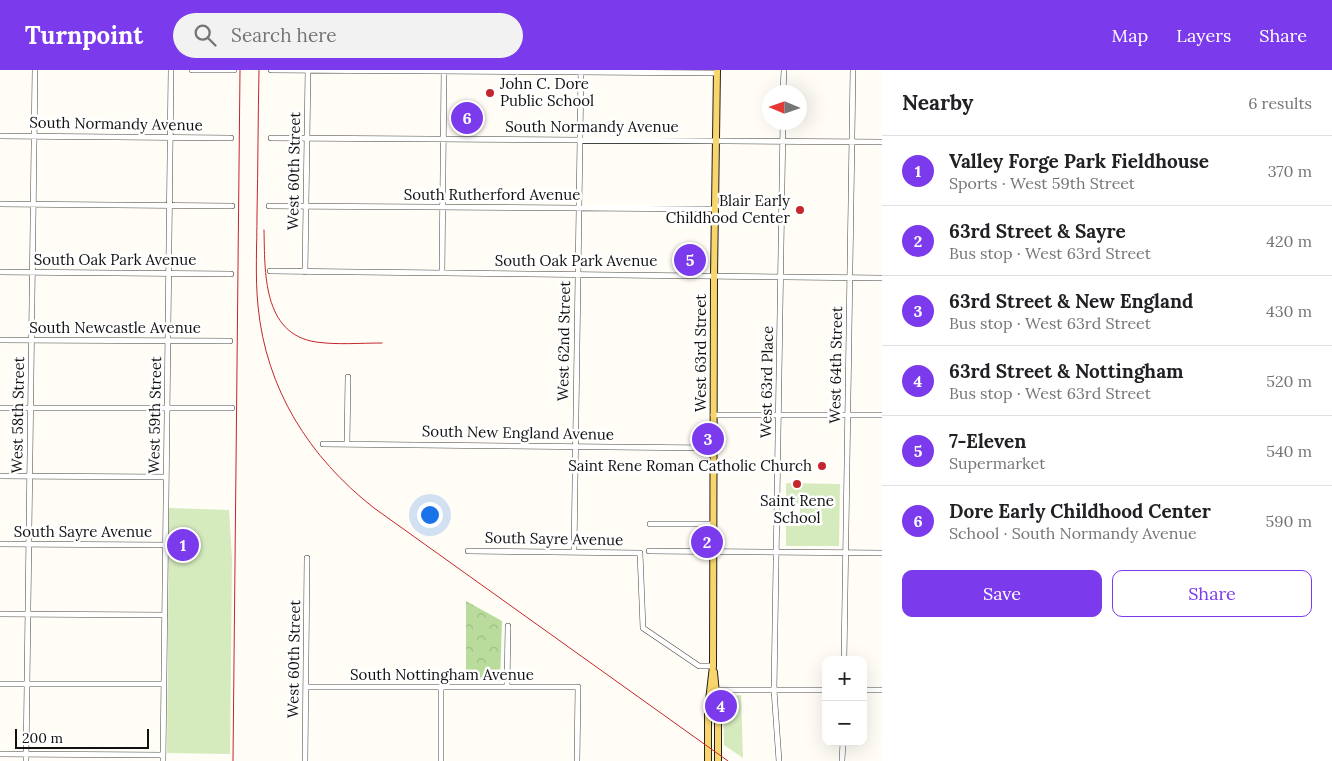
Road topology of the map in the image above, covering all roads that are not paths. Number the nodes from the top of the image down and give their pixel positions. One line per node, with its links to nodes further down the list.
1 (35, 70): 15 (street, West 58th Street)
2 (171, 70): 16 (street, West 59th Street)
3 (192, 70): 4 (street)
4 (234, 70)
5 (271, 70): 6 (street)
6 (308, 70): 7 (street); 19 (street, West 60th Street)
7 (444, 70): 10 (street); 20 (street)
8 (784, 70): 12 (street)
9 (852, 70): 24 (street, West 64th Street)
10 (581, 71): 11 (street); 21 (street, West 62nd Street)
11 (717, 72): 22 (main road, West 63rd Street)
12 (783, 85)
13 (783, 130): 23 (street, West 63rd Place)
14 (0, 136): 15 (street, South Normandy Avenue)
15 (34, 136): 16 (street, South Normandy Avenue); 27 (street, West 58th Street)
16 (171, 137): 17 (street, South Normandy Avenue); 28 (street, West 59th Street)
17 (231, 138)
18 (271, 138): 19 (street, South Normandy Avenue)
19 (307, 138): 20 (street, South Normandy Avenue); 31 (street, West 60th Street)
20 (443, 139): 21 (street, South Normandy Avenue); 32 (street)
21 (580, 140): 22 (street, South Normandy Avenue); 33 (street, West 62nd Street)
22 (716, 141): 23 (street, South Normandy Avenue); 34 (main road, West 63rd Street)
23 (782, 141): 24 (street, South Normandy Avenue); 44 (street, West 63rd Place)
24 (852, 142): 25 (street, South Normandy Avenue); 45 (street, West 64th Street)
25 (882, 142)
26 (0, 204): 27 (street)
27 (33, 204): 28 (street); 37 (street, West 58th Street)
28 (170, 205): 29 (street); 39 (street, West 59th Street)
29 (232, 206)
30 (269, 206): 31 (street, South Rutherford Avenue)
31 (306, 206): 32 (street, South Rutherford Avenue); 38 (street, West 60th Street)
32 (442, 208): 33 (street, South Rutherford Avenue); 40 (street)
33 (579, 208): 34 (street, South Rutherford Avenue); 42 (street, West 62nd Street)
34 (715, 209): 43 (main road, West 63rd Street)
35 (270, 271): 38 (street, South Oak Park Avenue)
36 (0, 272): 37 (street, South Oak Park Avenue)
37 (32, 272): 39 (street, South Oak Park Avenue); 48 (street, West 58th Street)
38 (304, 272): 40 (street, South Oak Park Avenue)
39 (169, 273): 41 (street, South Oak Park Avenue); 49 (street, West 59th Street)
40 (442, 273): 42 (street, South Oak Park Avenue)
41 (231, 274)
42 (578, 274): 43 (street, South Oak Park Avenue); 62 (street, West 62nd Street)
43 (714, 276): 44 (street, South Oak Park Avenue); 56 (main road, West 63rd Street)
44 (781, 277): 45 (street, South Oak Park Avenue); 57 (street, West 63rd Place)
45 (850, 278): 46 (street, South Oak Park Avenue); 58 (street, West 64th Street)
46 (882, 278)
47 (0, 340): 48 (street, South Newcastle Avenue)
48 (32, 340): 49 (street, South Newcastle Avenue); 53 (street, West 58th Street)
49 (168, 341): 50 (street, South Newcastle Avenue); 54 (street, West 59th Street)
50 (230, 341)
51 (348, 377): 61 (street)
52 (0, 408): 53 (street)
53 (31, 408): 54 (street); 65 (street, West 58th Street)
54 (167, 408): 55 (street); 66 (street, West 59th Street)
55 (232, 408)
56 (714, 414): 57 (street); 63 (main road, West 63rd Street)
57 (779, 415): 58 (street); 76 (street, West 63rd Place)
58 (848, 415): 59 (street); 77 (street, West 64th Street)
59 (882, 415)
60 (323, 444): 61 (street, South New England Avenue)
61 (347, 444): 62 (street, South New England Avenue)
62 (575, 446): 63 (street, South New England Avenue); 74 (street, West 62nd Street)
63 (713, 448): 68 (main road, West 63rd Street)
64 (0, 476): 65 (street)
65 (30, 476): 66 (street); 70 (street, West 58th Street)
66 (166, 477): 71 (street, West 59th Street)
67 (650, 524): 68 (street)
68 (713, 524): 75 (main road, West 63rd Street)
69 (0, 544): 70 (street, South Sayre Avenue)
70 (29, 544): 71 (street, South Sayre Avenue); 81 (street, West 58th Street)
71 (166, 545): 82 (street, West 59th Street)
72 (468, 551): 74 (street, South Sayre Avenue)
73 (649, 551): 75 (street)
74 (574, 552): 85 (street, South Sayre Avenue)
75 (713, 552): 76 (street); 85 (main road, West 63rd Street)
76 (777, 552): 77 (street); 93 (street, West 63rd Place)
77 (846, 553): 78 (street); 84 (street, West 64th Street)
78 (882, 553)
79 (307, 558): 89 (street, West 60th Street)
80 (0, 614): 81 (street)
81 (28, 614): 82 (street); 87 (street, West 58th Street)
82 (165, 615): 88 (street, West 59th Street)
83 (508, 626): 91 (street)
84 (844, 656)
85 (713, 666): 92 (main road, West 63rd Street)
86 (0, 684): 87 (street)
87 (27, 684): 88 (street); 99 (street, West 58th Street)
88 (164, 684): 100 (street, West 59th Street)
89 (306, 687): 90 (street, South Nottingham Avenue); 102 (street, West 60th Street)
90 (441, 687): 91 (street, South Nottingham Avenue); 103 (street)
91 (507, 687): 104 (street, South Nottingham Avenue)
92 (713, 690): 93 (street); 105 (main road, West 63rd Street); 106 (main road, West 63rd Street)
93 (774, 690): 94 (street); 107 (street, West 63rd Place)
94 (822, 690)
95 (867, 690): 96 (street)
96 (882, 690)
97 (843, 746): 108 (street)
98 (0, 754): 99 (street)
99 (26, 754): 100 (street); 101 (street, West 58th Street)
100 (163, 758)
101 (26, 761)
102 (305, 761)
103 (441, 761)
104 (577, 761)
105 (708, 761)
106 (718, 761)
107 (779, 761)
108 (842, 761)

